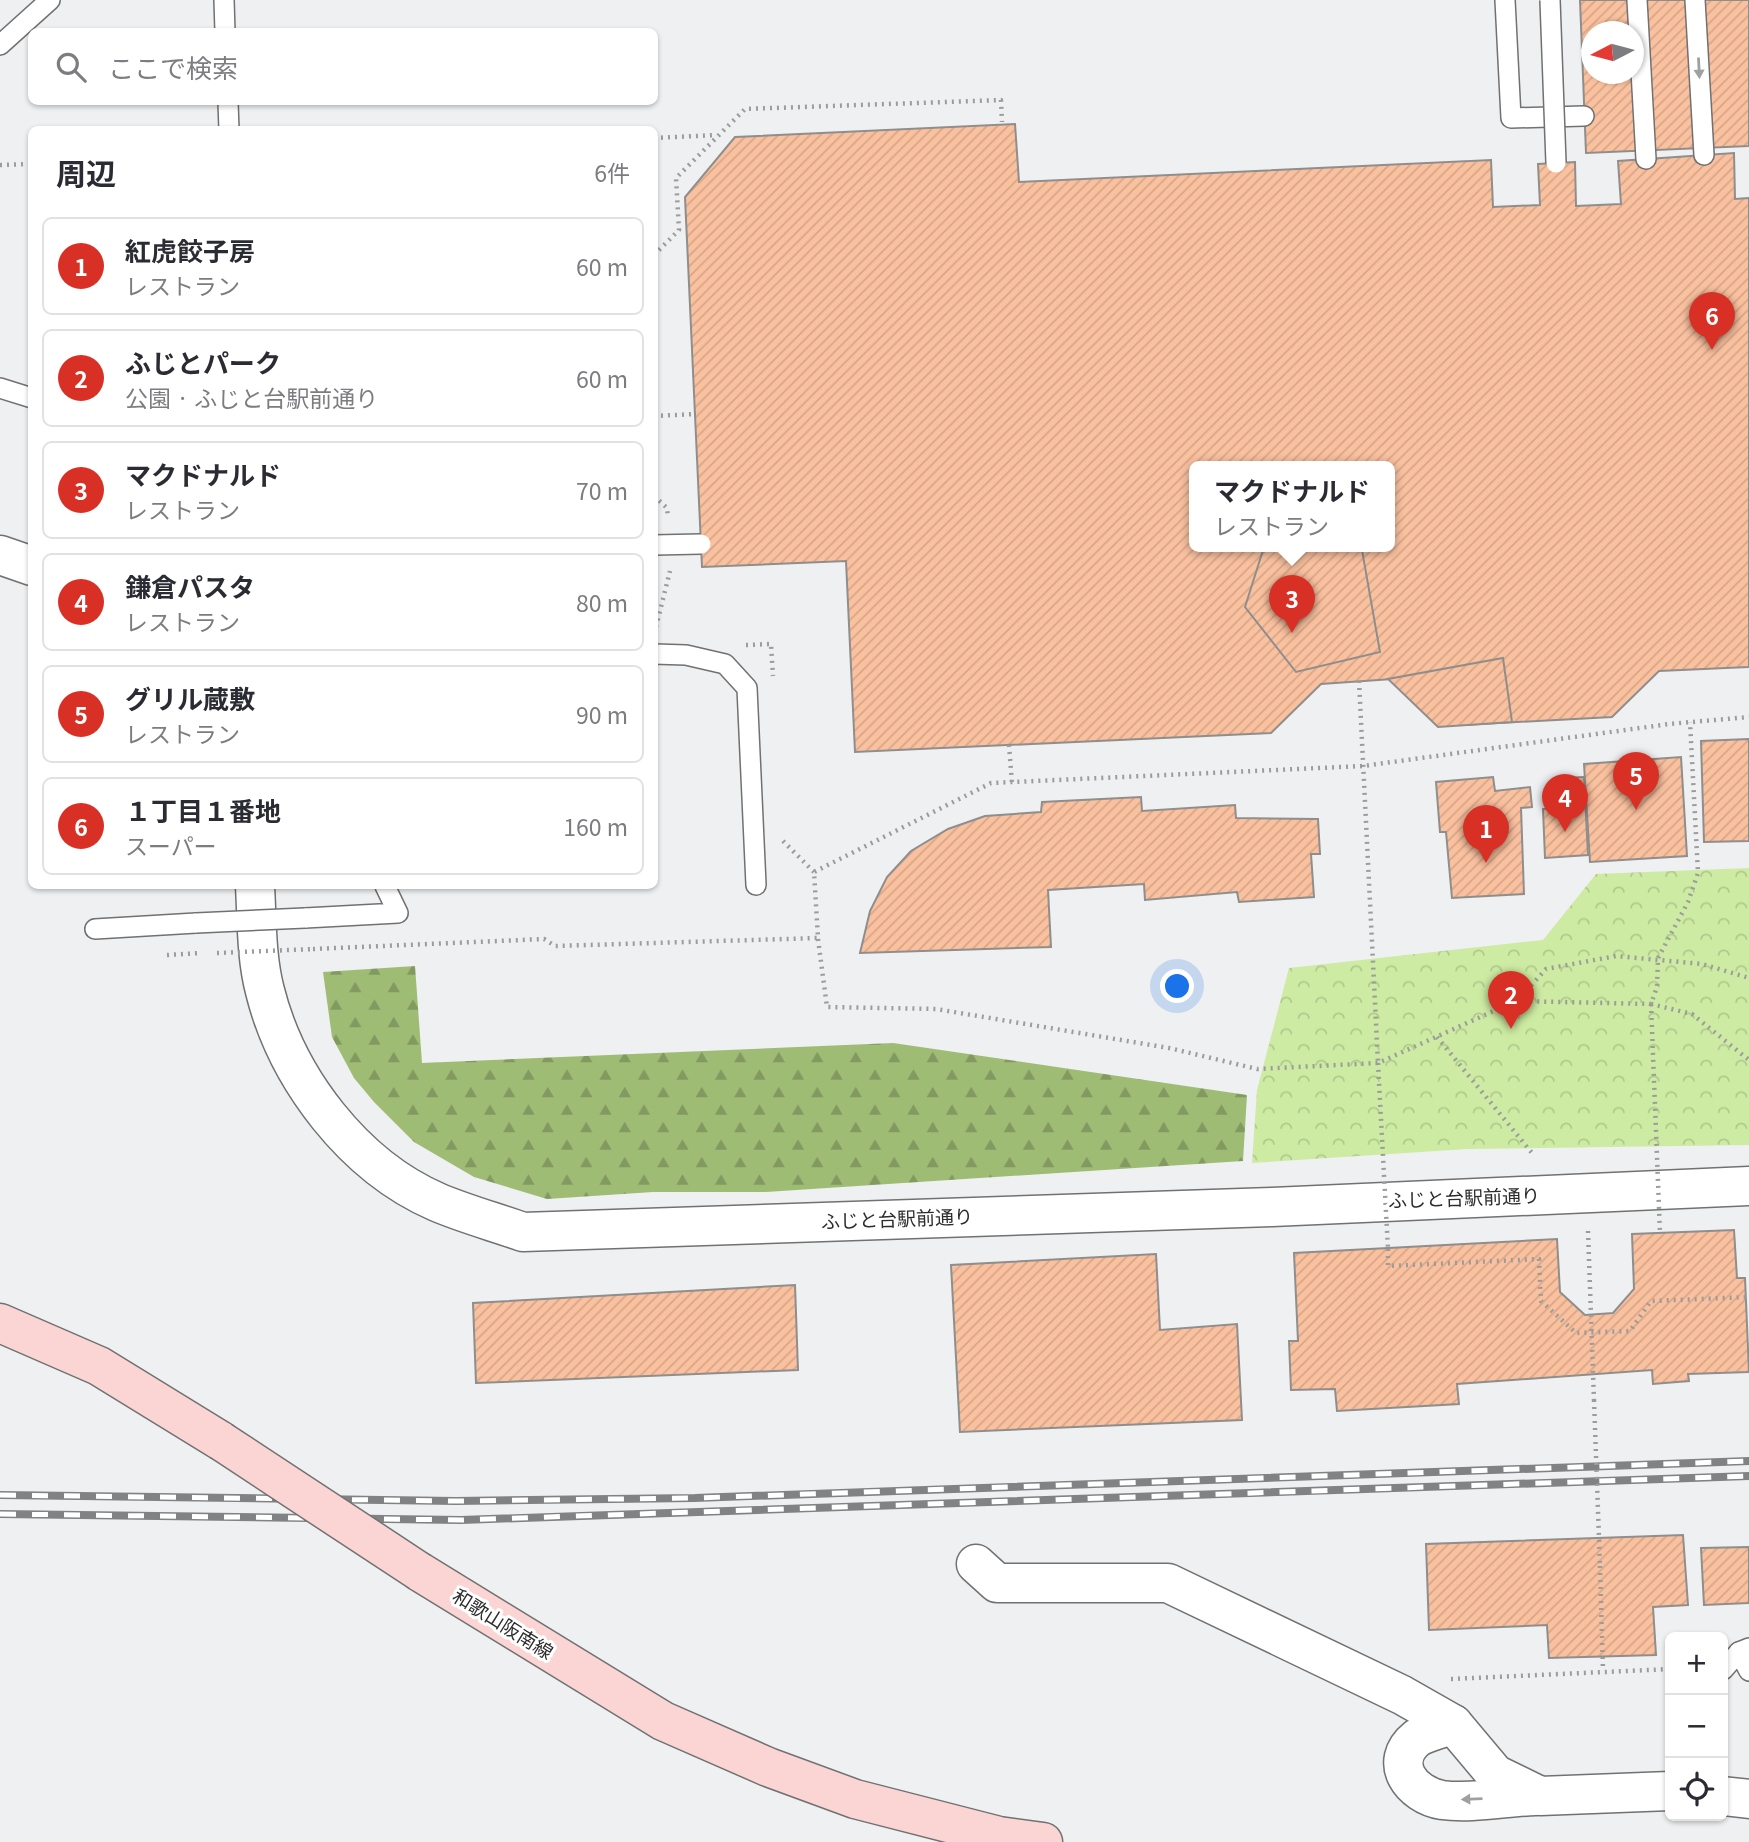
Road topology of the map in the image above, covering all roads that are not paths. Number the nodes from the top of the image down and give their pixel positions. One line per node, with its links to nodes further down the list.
1 (50, 0): 8 (lane)
2 (224, 0): 7 (lane)
3 (1505, 0): 10 (lane)
4 (1550, 0): 14 (lane, bridge)
5 (1637, 0): 13 (lane)
6 (1695, 0): 12 (lane, one-way to 12)
7 (225, 28)
8 (0, 45)
9 (228, 105): 11 (lane)
10 (1584, 116)
11 (229, 126)
12 (1704, 155)
13 (1646, 159)
14 (1556, 163)
15 (0, 388): 16 (lane)
16 (28, 397)
17 (701, 544): 18 (lane, bridge)
18 (658, 545)
19 (0, 555): 20 (street)
20 (28, 565)
21 (658, 654): 22 (lane)
22 (756, 885)
23 (255, 889): 26 (street, ふじと台駅前通り)
24 (386, 889): 25 (lane, bridge)
25 (95, 929)
26 (1749, 1186)
27 (0, 1323): 37 (main road, 和歌山阪南線, bridge)
28 (976, 1564): 32 (street)
29 (1744, 1650): 30 (lane); 31 (lane)
30 (1728, 1665)
31 (1749, 1671)
32 (1453, 1724): 34 (street); 34 (street, one-way to 32)
33 (1665, 1791): 34 (street)
34 (1541, 1796)
35 (1728, 1797): 36 (street)
36 (1749, 1799)
37 (1043, 1842)

